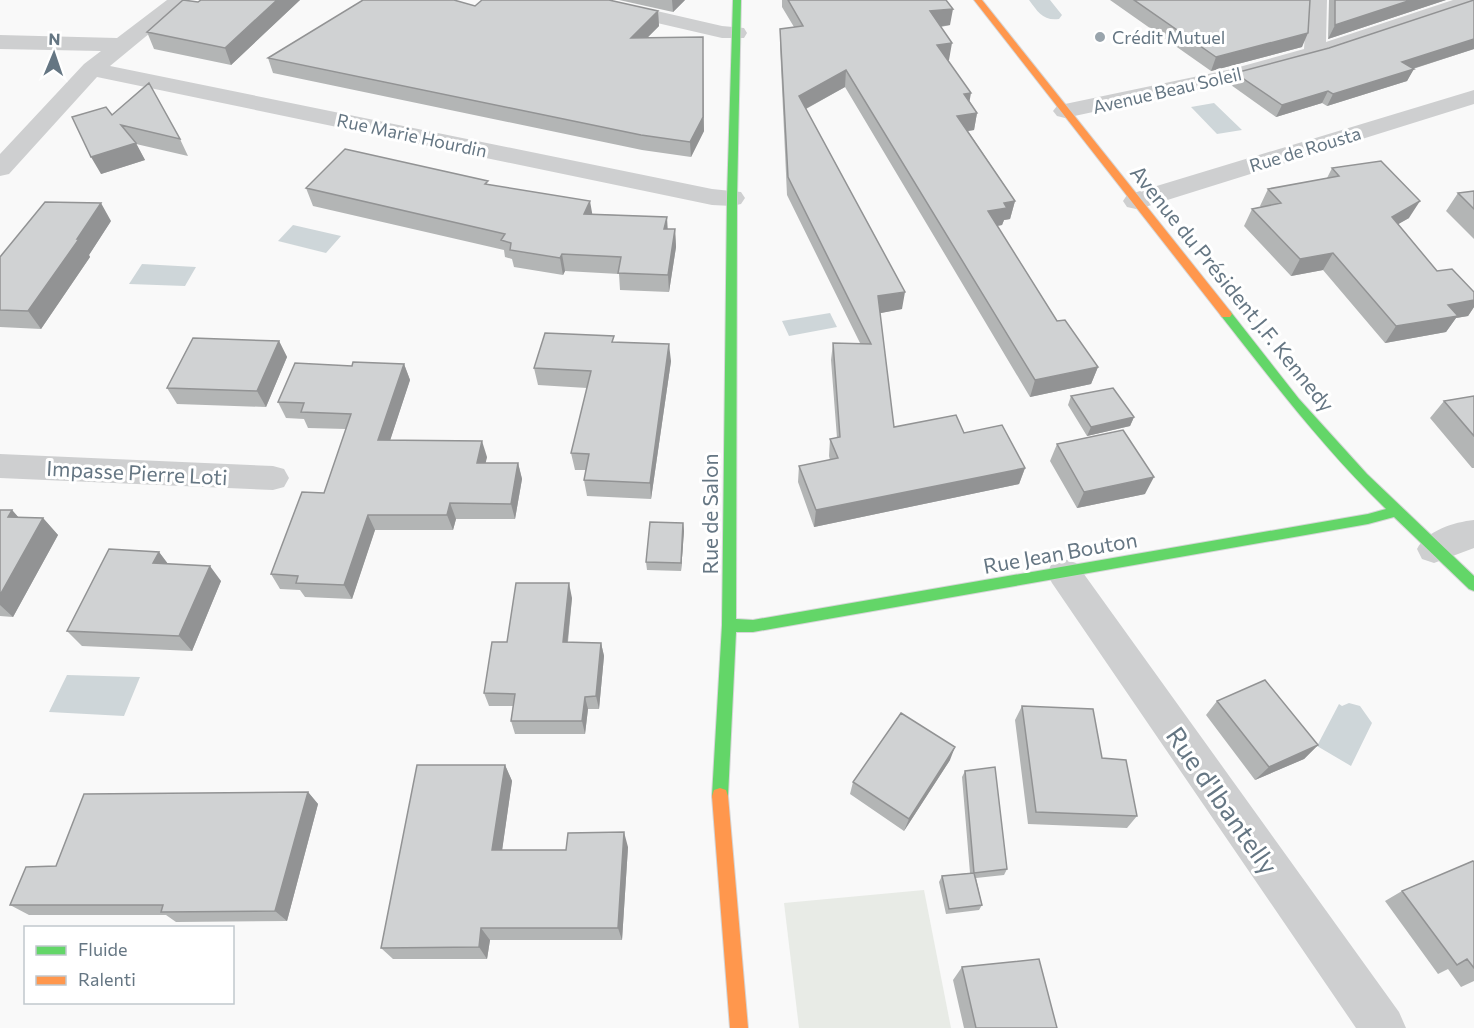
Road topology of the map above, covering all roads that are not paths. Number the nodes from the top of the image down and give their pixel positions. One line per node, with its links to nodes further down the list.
1 (180, 0): 9 (street)
2 (582, 0): 7 (street)
3 (737, 0): 7 (street, Rue de Salon)
4 (978, 0): 13 (street, Avenue du Président J.F. Kennedy)
5 (1317, 0): 10 (street)
6 (1470, 1): 10 (street, Avenue Beau Soleil)
7 (736, 33): 15 (street, Rue de Salon)
8 (0, 42): 9 (street)
9 (120, 45): 11 (street)
10 (1315, 52): 13 (street, Avenue Beau Soleil)
11 (92, 69): 14 (street); 15 (street, Rue Marie Hourdin)
12 (1474, 97): 16 (street, Rue de Rousta)
13 (1065, 111): 16 (street, Avenue du Président J.F. Kennedy)
14 (0, 169)
15 (732, 198): 24 (street, Rue de Salon)
16 (1136, 201): 19 (street, Avenue du Président J.F. Kennedy)
17 (0, 466): 18 (street, Impasse Pierre Loti)
18 (273, 478)
19 (1397, 511): 21 (street, Avenue du Président J.F. Kennedy); 22 (street, Rue Jean Bouton)
20 (1474, 534): 21 (street)
21 (1434, 549): 23 (street, Avenue du Président J.F. Kennedy)
22 (1064, 573): 24 (street, Rue Jean Bouton); 26 (street, Rue d'Ibantelly)
23 (1474, 585)
24 (729, 625): 25 (street, Rue de Salon)
25 (739, 1028)
26 (1383, 1028)

